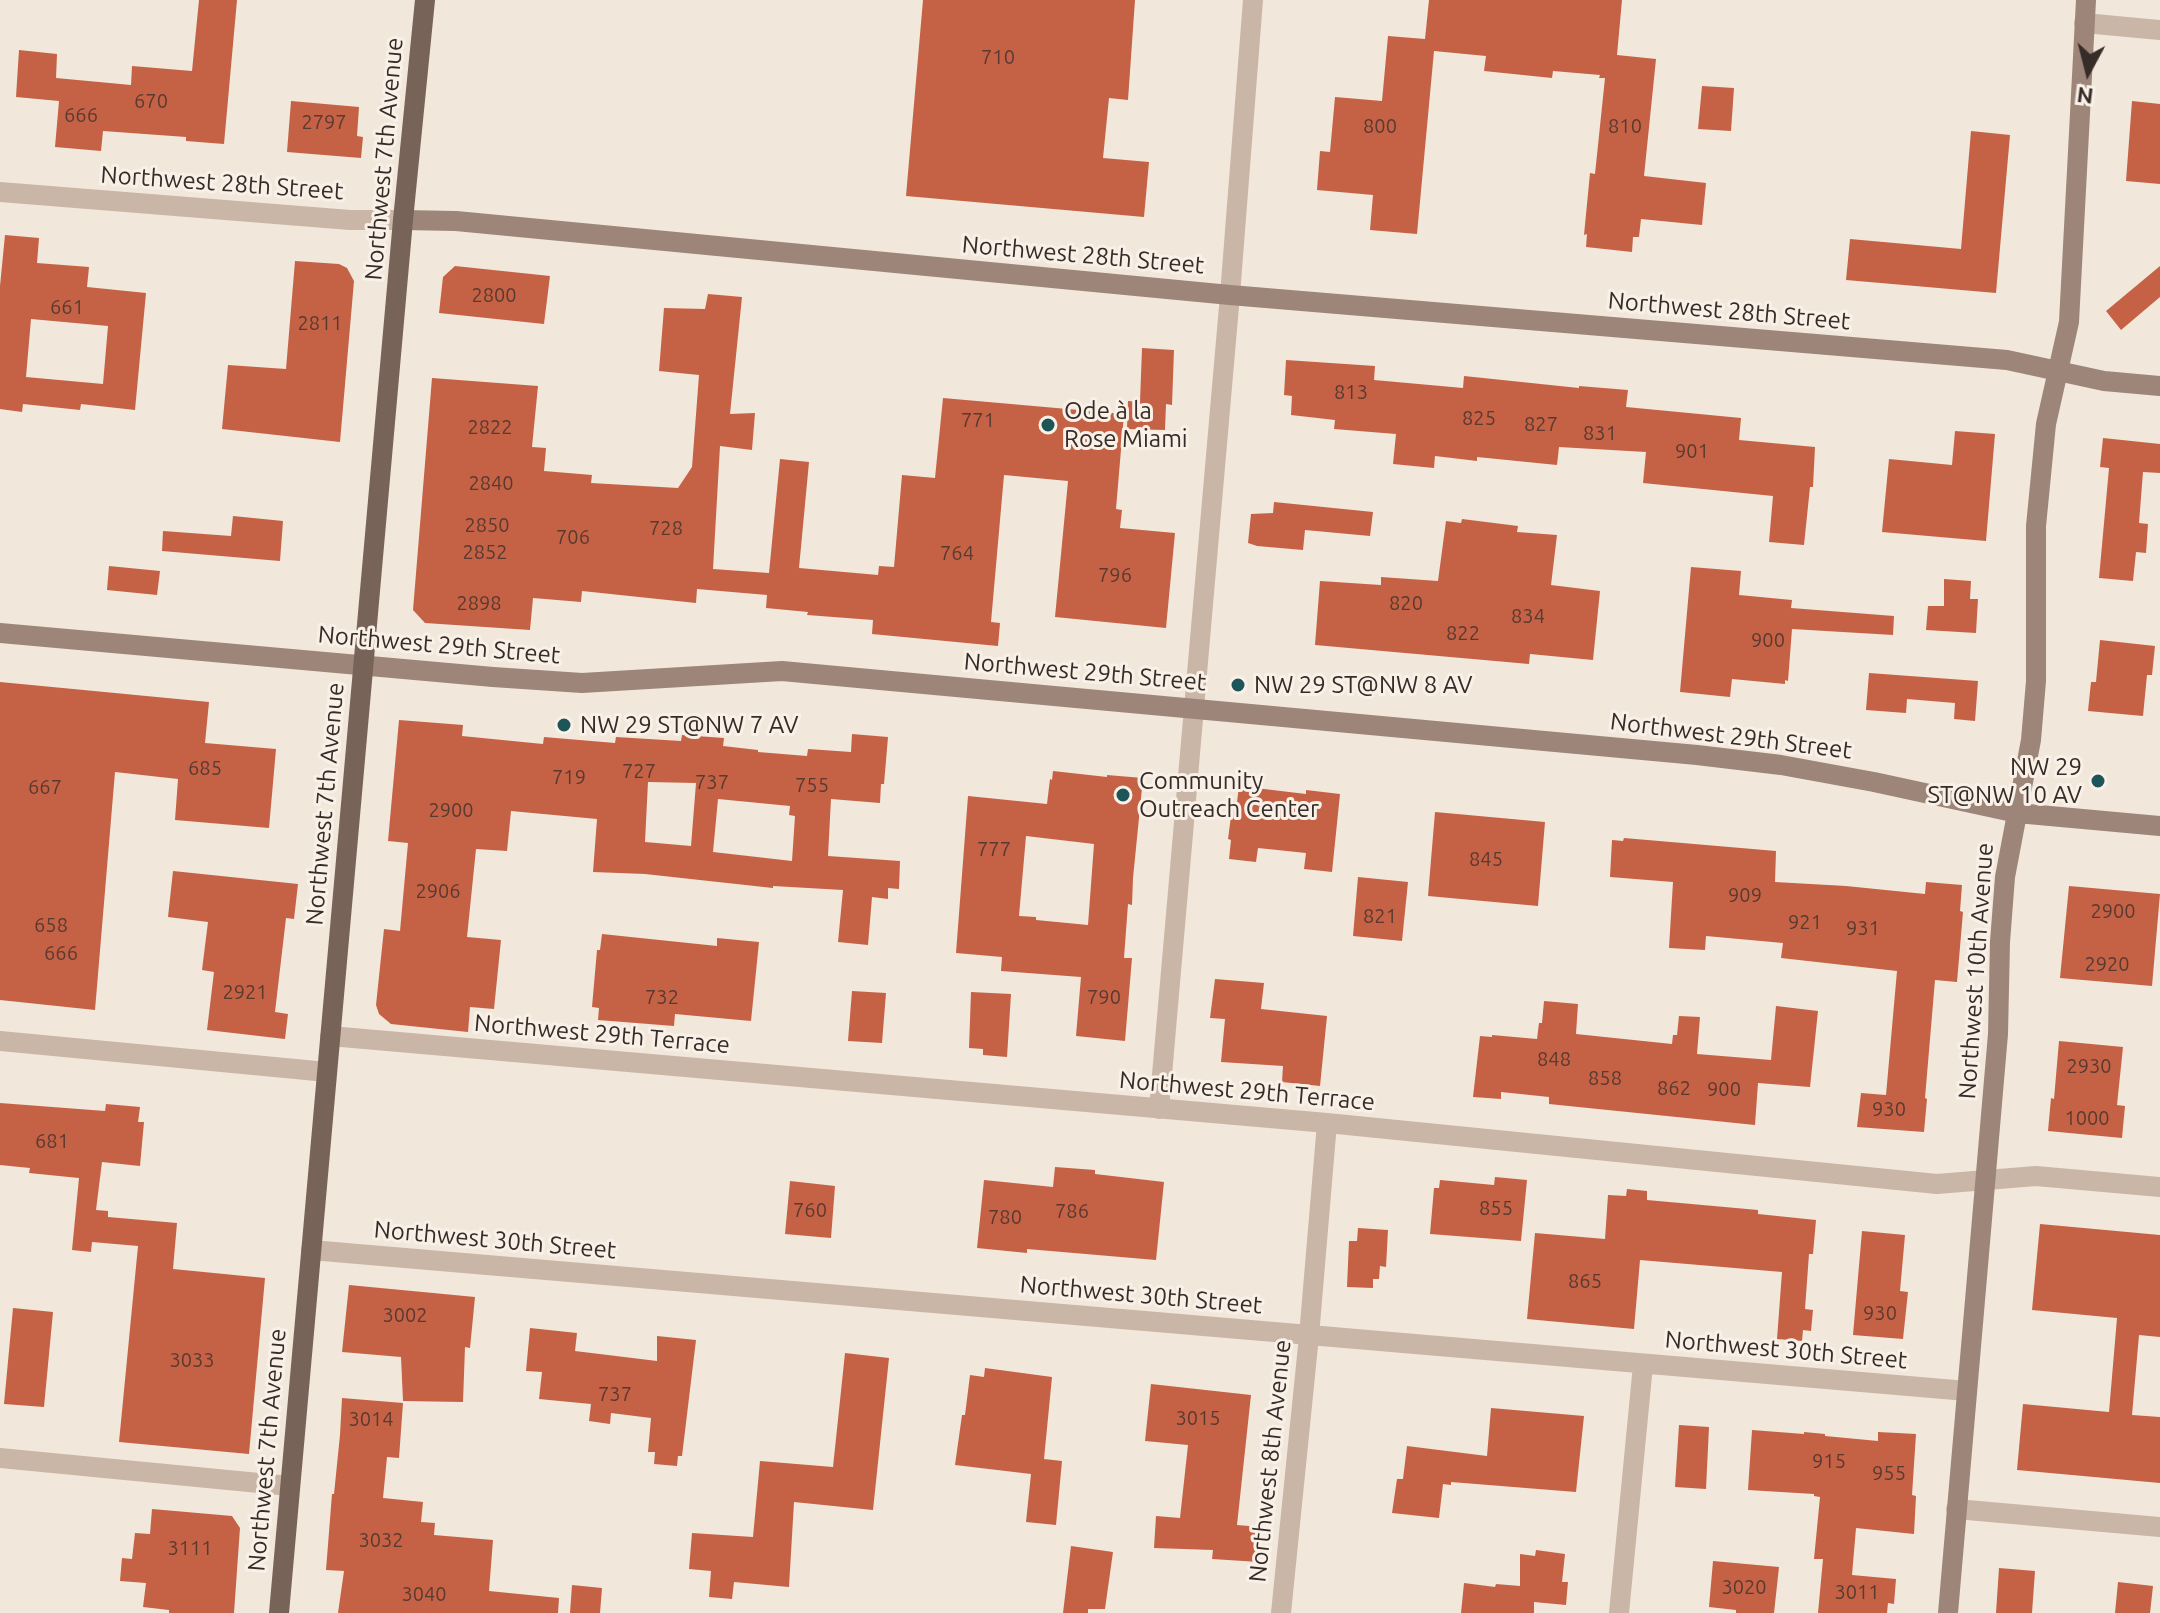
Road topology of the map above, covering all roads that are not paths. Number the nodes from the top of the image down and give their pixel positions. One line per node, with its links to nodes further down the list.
1 (425, 0): 7 (main road, Northwest 7th Avenue)
2 (1253, 0): 8 (street)
3 (2086, 0): 4 (street, Northwest 10th Avenue)
4 (2084, 23): 5 (street); 9 (street, Northwest 10th Avenue)
5 (2160, 30)
6 (0, 192): 7 (street, Northwest 28th Street)
7 (403, 220): 8 (street, Northwest 28th Street); 12 (main road, Northwest 7th Avenue)
8 (1230, 295): 9 (street, Northwest 28th Street); 13 (street)
9 (2058, 372): 10 (street, Northwest 28th Street); 14 (street, Northwest 10th Avenue)
10 (2160, 386)
11 (0, 633): 12 (street, Northwest 29th Street)
12 (363, 665): 13 (street, Northwest 29th Street); 16 (main road, Northwest 7th Avenue)
13 (1194, 708): 14 (street, Northwest 29th Street); 19 (street)
14 (2017, 813): 15 (street, Northwest 29th Street); 21 (street, Northwest 10th Avenue)
15 (2160, 826)
16 (330, 1036): 18 (main road, Northwest 7th Avenue); 19 (street, Northwest 29th Terrace)
17 (0, 1041): 18 (street)
18 (327, 1072): 23 (main road, Northwest 7th Avenue)
19 (1159, 1109): 20 (street, Northwest 29th Terrace)
20 (1327, 1123): 21 (street, Northwest 29th Terrace); 24 (street, Northwest 8th Avenue)
21 (1986, 1180): 22 (street, Northwest 29th Terrace); 26 (street, Northwest 10th Avenue)
22 (2160, 1187)
23 (311, 1250): 24 (street, Northwest 30th Street); 28 (main road, Northwest 7th Avenue)
24 (1309, 1336): 25 (street, Northwest 30th Street); 32 (street, Northwest 8th Avenue)
25 (1643, 1365): 26 (street, Northwest 30th Street); 33 (street)
26 (1967, 1391): 29 (street, Northwest 10th Avenue)
27 (0, 1458): 28 (street)
28 (290, 1486): 31 (main road, Northwest 7th Avenue)
29 (1956, 1509): 30 (street); 34 (street, Northwest 10th Avenue)
30 (2160, 1527)
31 (279, 1613)
32 (1281, 1613)
33 (1619, 1613)
34 (1948, 1613)

